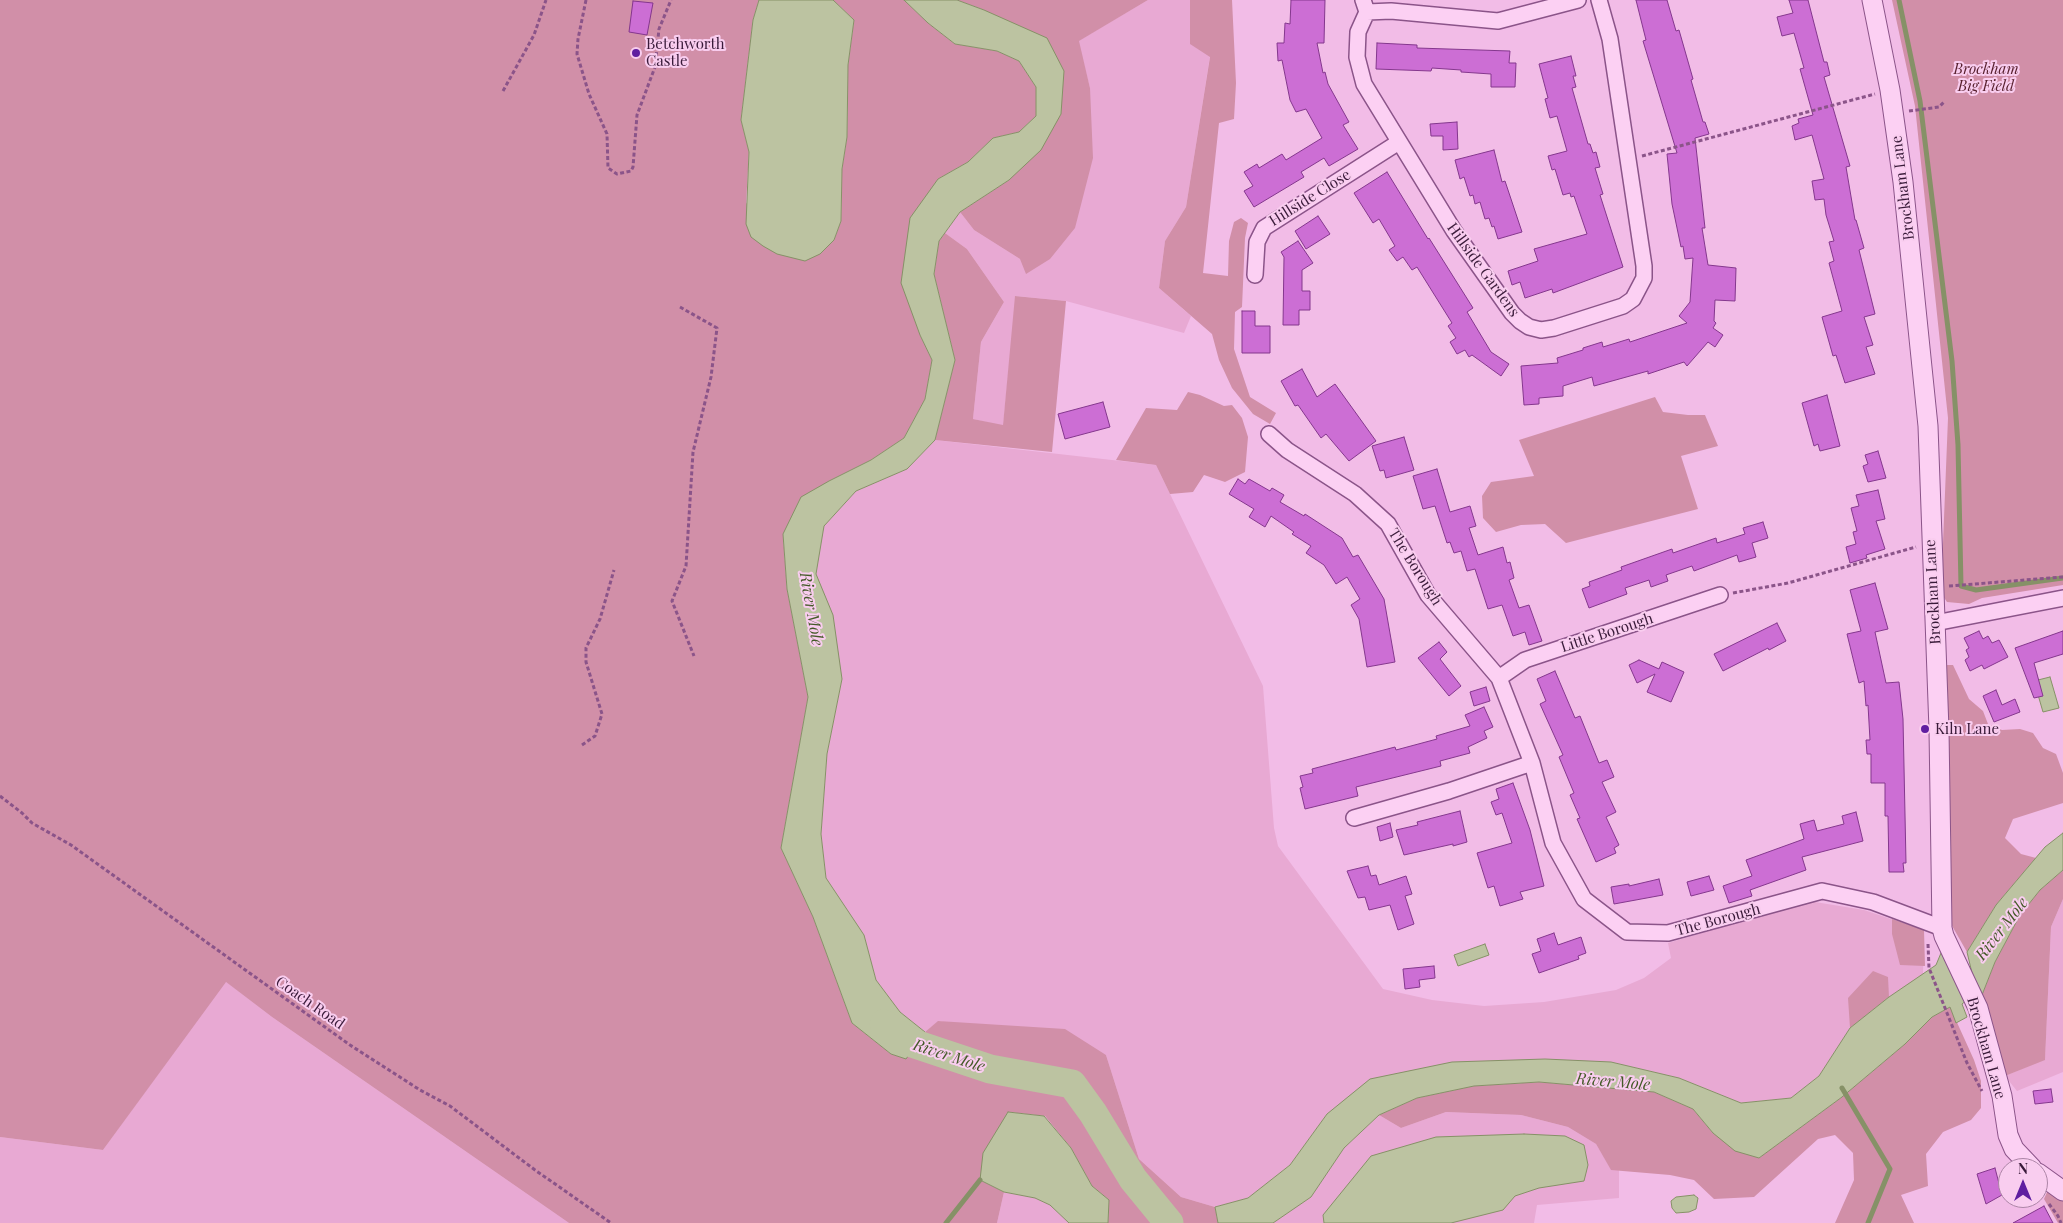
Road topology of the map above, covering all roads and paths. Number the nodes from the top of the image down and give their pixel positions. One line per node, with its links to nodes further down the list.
1 (546, 0): 9 (path)
2 (586, 0): 3 (path)
3 (671, 0)
4 (1578, 0): 7 (street)
5 (1599, 0): 13 (street, Hillside Gardens)
6 (1872, 0): 8 (street, Brockham Lane)
7 (1365, 6): 12 (street, Hillside Gardens)
8 (1890, 90): 13 (path); 17 (street, Brockham Lane)
9 (503, 91)
10 (1944, 102): 11 (path)
11 (1915, 110)
12 (1399, 142): 13 (street, Hillside Gardens); 14 (street, Hillside Close)
13 (1627, 160)
14 (1255, 275)
15 (680, 306): 24 (path)
16 (1269, 434): 25 (street, The Borough)
17 (1931, 543): 21 (path); 23 (street, Brockham Lane)
18 (614, 570): 26 (path)
19 (2063, 577): 20 (path)
20 (1954, 585)
21 (1720, 595): 25 (street, Little Borough)
22 (2063, 598): 23 (street)
23 (1935, 624): 30 (street, Brockham Lane)
24 (694, 656)
25 (1499, 678): 27 (street, The Borough)
26 (582, 745)
27 (1532, 763): 29 (street); 30 (street, The Borough)
28 (0, 796): 38 (path, Coach Road)
29 (1354, 818)
30 (1943, 932): 33 (street, Brockham Lane)
31 (1929, 968): 32 (path)
32 (1946, 1012)
33 (2023, 1158)
34 (2048, 1181): 35 (street)
35 (2063, 1191)
36 (2048, 1202): 37 (path)
37 (2062, 1222)
38 (611, 1223)

